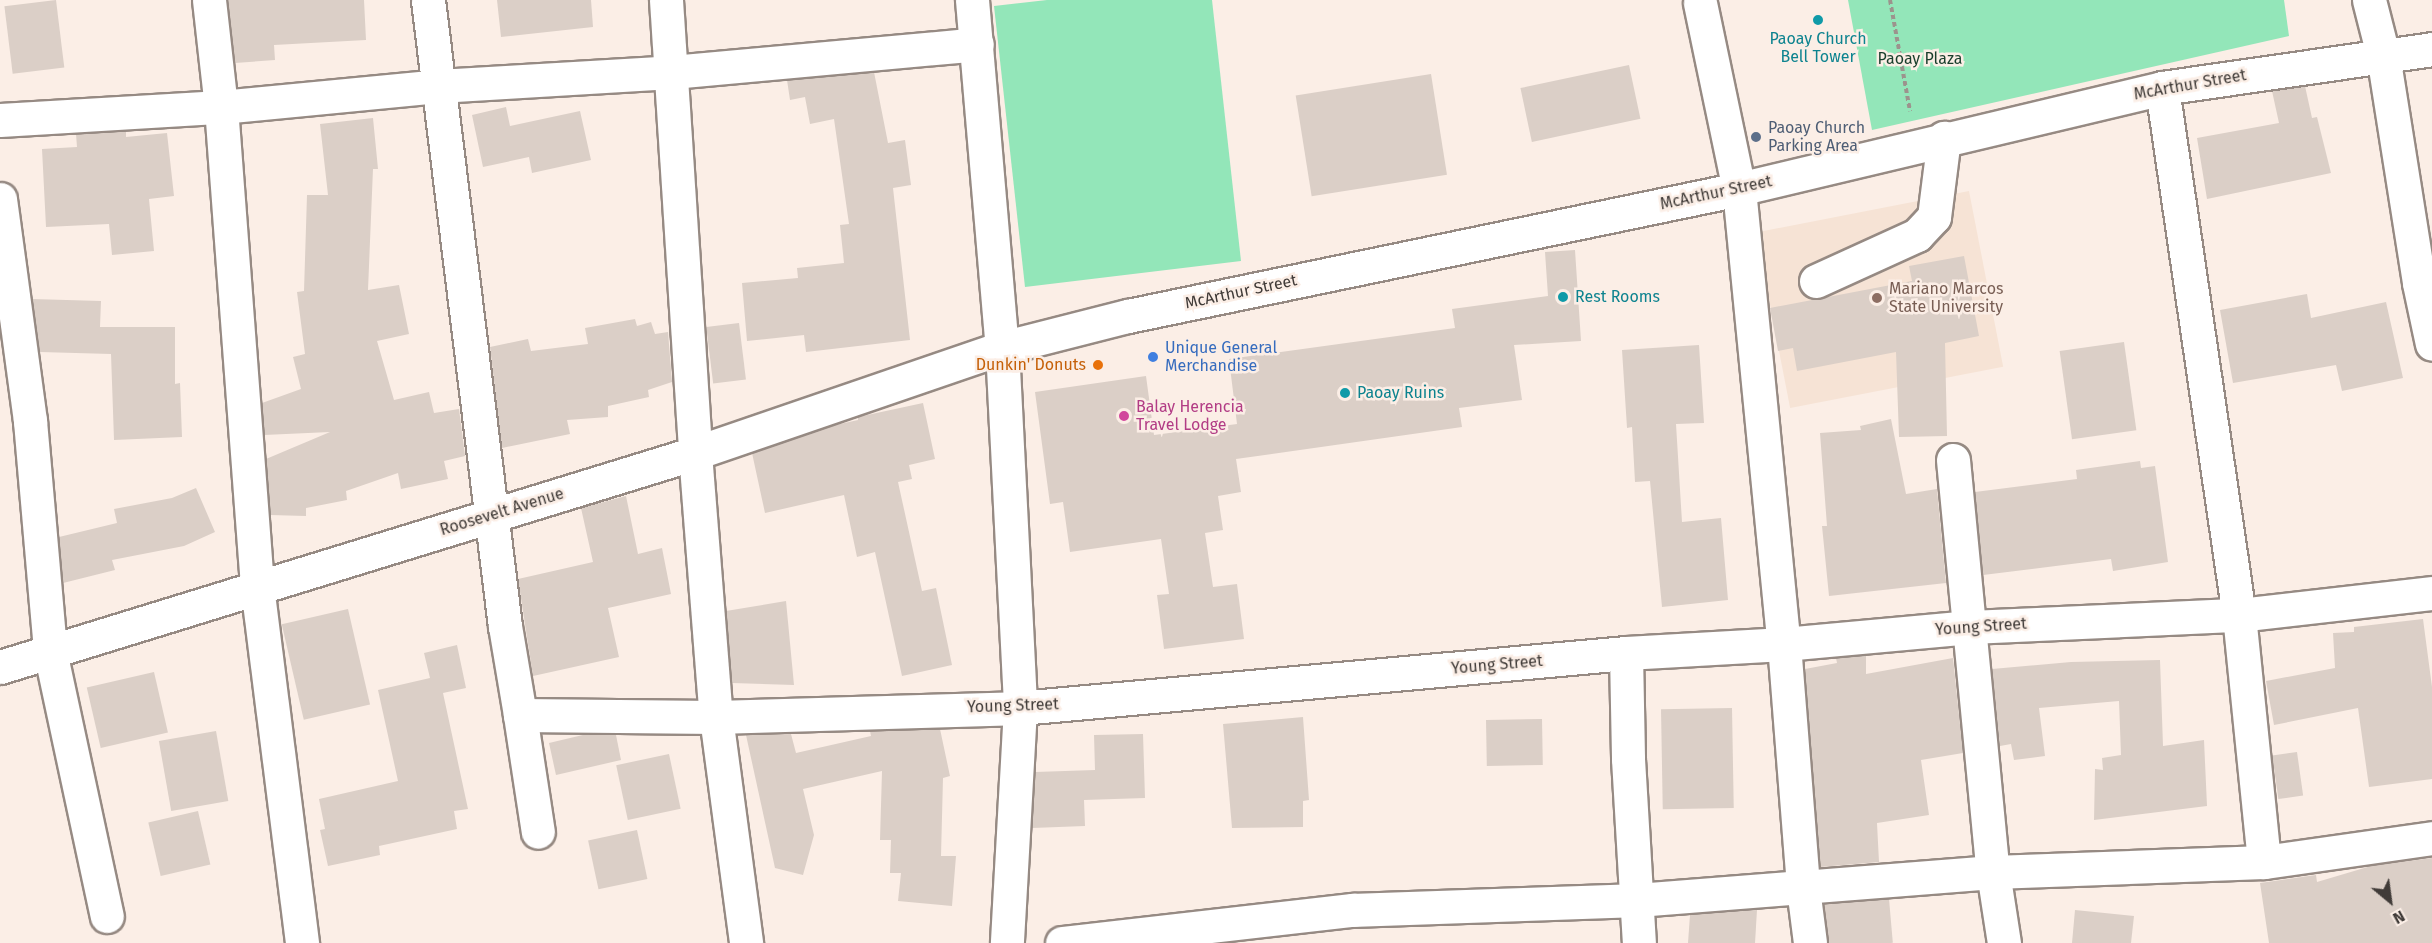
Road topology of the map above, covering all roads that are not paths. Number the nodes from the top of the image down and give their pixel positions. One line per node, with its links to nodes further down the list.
1 (209, 0): 13 (street)
2 (428, 0): 11 (street)
3 (666, 0): 10 (street)
4 (972, 0): 7 (street)
5 (2369, 0): 9 (street)
6 (1701, 3): 16 (street)
7 (977, 44): 10 (street); 21 (street)
8 (2432, 49): 9 (street, McArthur Street)
9 (2383, 54): 12 (street, McArthur Street); 19 (street)
10 (672, 72): 11 (street); 22 (street)
11 (438, 86): 13 (street); 24 (street)
12 (2162, 88): 15 (street, McArthur Street); 27 (street)
13 (221, 107): 14 (street); 25 (street)
14 (0, 120)
15 (1930, 142): 16 (street, McArthur Street); 18 (street)
16 (1740, 189): 21 (street, McArthur Street); 29 (street)
17 (0, 199): 30 (street)
18 (1816, 281)
19 (2426, 282): 20 (street)
20 (2432, 344)
21 (1002, 348): 22 (street, Roosevelt Avenue); 33 (street)
22 (695, 453): 24 (street, Roosevelt Avenue); 35 (street)
23 (1953, 460): 28 (street)
24 (491, 515): 25 (street, Roosevelt Avenue); 34 (street)
25 (257, 586): 30 (street, Roosevelt Avenue); 43 (street)
26 (2432, 593): 27 (street, Young Street)
27 (2239, 615): 28 (street, Young Street); 38 (street)
28 (1971, 627): 29 (street, Young Street); 39 (street)
29 (1784, 644): 31 (street, Young Street); 40 (street)
30 (50, 651): 32 (street, Roosevelt Avenue); 42 (street)
31 (1626, 653): 33 (street, Young Street); 41 (street)
32 (0, 667)
33 (1020, 708): 35 (street, Young Street); 45 (street)
34 (520, 716): 35 (street, Young Street); 36 (street)
35 (716, 717): 44 (street)
36 (538, 832)
37 (2432, 838): 38 (street)
38 (2264, 862): 39 (street)
39 (1994, 872): 40 (street); 49 (street)
40 (1803, 888): 41 (street); 48 (street)
41 (1637, 900): 46 (street); 47 (street)
42 (107, 916)
43 (302, 943)
44 (746, 943)
45 (1007, 943)
46 (1062, 943)
47 (1639, 943)
48 (1810, 943)
49 (2004, 943)

